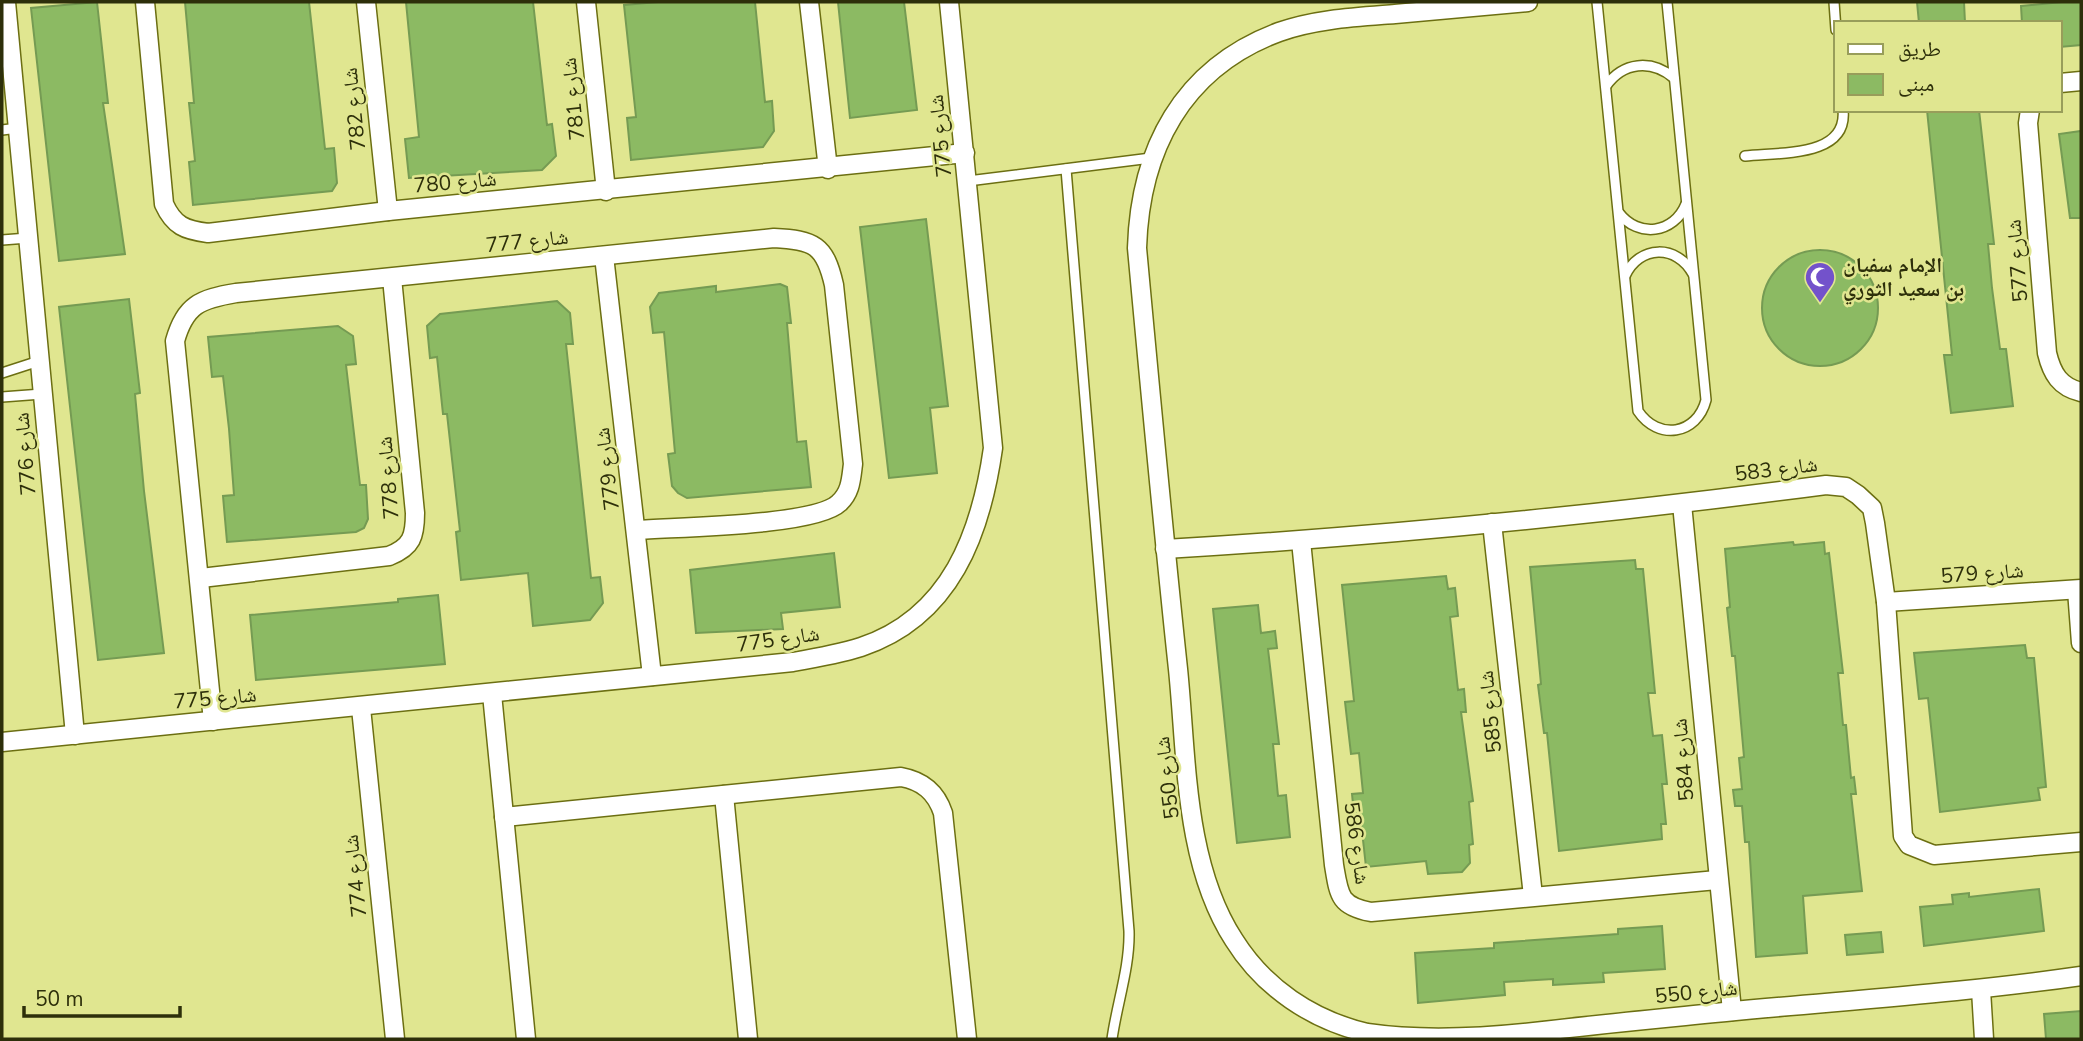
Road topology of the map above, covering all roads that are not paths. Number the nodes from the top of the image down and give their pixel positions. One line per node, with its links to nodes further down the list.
1 (6, 2): 19 (street, شارع 776)
2 (145, 2): 28 (street, شارع 780)
3 (366, 2): 28 (street, شارع 782)
4 (586, 2): 26 (street, شارع 781)
5 (808, 2): 23 (street)
6 (949, 2): 20 (street, شارع 775)
7 (1528, 2): 11 (street, شارع 550)
8 (1597, 2): 16 (lane)
9 (1667, 2): 13 (lane)
10 (1834, 2): 12 (lane)
11 (1364, 9): 22 (street, شارع 550)
12 (1835, 21)
13 (1674, 78): 16 (lane); 27 (lane)
14 (2081, 81): 15 (street)
15 (2062, 83)
16 (1605, 86): 29 (lane)
17 (1843, 112): 21 (lane)
18 (2030, 112): 38 (street, شارع 577)
19 (10, 129): 30 (street, شارع 776)
20 (965, 153): 23 (street, شارع 780); 25 (street, شارع 775)
21 (1745, 156)
22 (1151, 158): 24 (lane); 45 (street, شارع 550)
23 (828, 169): 26 (street, شارع 780)
24 (1066, 169): 25 (lane); 68 (lane)
25 (968, 181): 50 (street, شارع 775)
26 (606, 191): 28 (street, شارع 780)
27 (1686, 202): 29 (lane); 33 (lane)
28 (388, 211)
29 (1618, 211): 34 (lane)
30 (28, 238): 31 (lane); 36 (street, شارع 776)
31 (2, 240)
32 (604, 256): 35 (street, شارع 777); 43 (street, شارع 779); 43 (street, شارع 777)
33 (1693, 275): 34 (lane); 34 (lane)
34 (1625, 277)
35 (392, 278): 46 (street, شارع 777); 46 (street, شارع 778)
36 (39, 361): 37 (lane); 39 (street, شارع 776)
37 (2, 373)
38 (2081, 392)
39 (43, 394): 40 (lane); 54 (street, شارع 776)
40 (2, 397)
41 (1682, 504): 42 (street, شارع 583); 48 (street, شارع 583); 59 (street, شارع 584)
42 (1492, 523): 44 (street, شارع 583); 60 (street, شارع 585)
43 (638, 530): 50 (street, شارع 779)
44 (1301, 541): 45 (street, شارع 583); 60 (street, شارع 586)
45 (1165, 549): 69 (street, شارع 550)
46 (201, 578): 53 (street, شارع 777)
47 (2079, 589): 48 (street, شارع 579); 49 (street)
48 (1886, 602): 58 (street, شارع 583)
49 (2081, 643)
50 (652, 676): 51 (street, شارع 775)
51 (492, 694): 52 (street, شارع 775); 57 (street)
52 (361, 708): 53 (street, شارع 775); 64 (street, شارع 774)
53 (213, 721): 54 (street, شارع 775)
54 (75, 735): 55 (street, شارع 775)
55 (2, 742)
56 (724, 795): 57 (street); 66 (street); 67 (street)
57 (504, 817): 65 (street)
58 (2081, 842)
59 (1717, 880): 60 (street, شارع 586); 63 (street, شارع 584)
60 (1534, 896)
61 (2081, 976): 62 (street, شارع 550)
62 (1981, 990): 63 (street, شارع 550); 70 (street)
63 (1732, 1011): 69 (street, شارع 550)
64 (395, 1039)
65 (526, 1039)
66 (748, 1039)
67 (967, 1039)
68 (1112, 1039)
69 (1472, 1039)
70 (1984, 1039)

